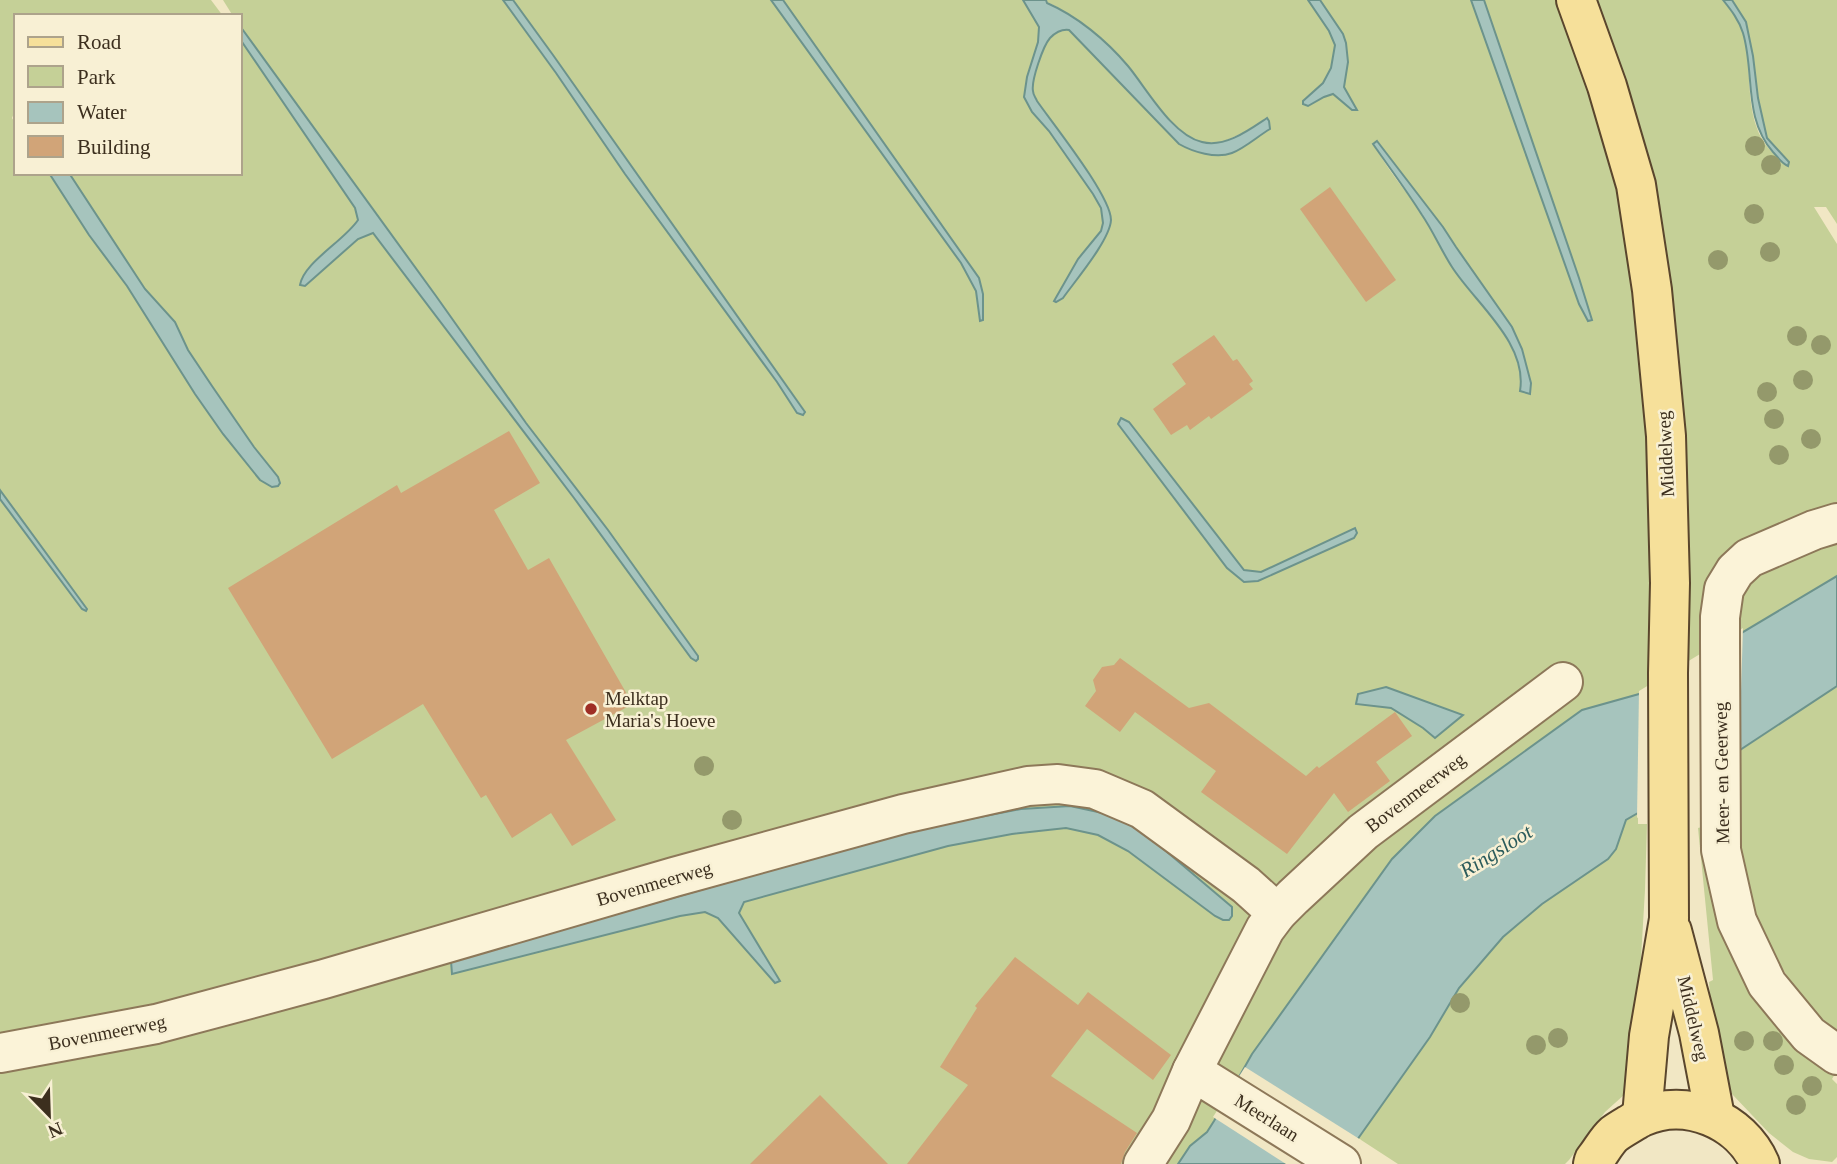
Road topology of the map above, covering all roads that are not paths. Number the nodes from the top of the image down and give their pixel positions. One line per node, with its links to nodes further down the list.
1 (1576, 0): 5 (main road, Middelweg)
2 (1837, 523): 7 (street, Meer- en Geerweg)
3 (1563, 682): 4 (street, Bovenmeerweg)
4 (1277, 913): 6 (street, Bovenmeerweg); 8 (street, Bovenmeerweg)
5 (1669, 919): 9 (main road, Middelweg); 10 (main road, Middelweg)
6 (0, 1053)
7 (1837, 1055)
8 (1192, 1071): 11 (street, Bovenmeerweg); 12 (street, Meerlaan)
9 (1642, 1116): 10 (main road); 13 (main road)
10 (1715, 1117): 14 (main road)
11 (1143, 1164)
12 (1341, 1164)
13 (1593, 1164)
14 (1760, 1164)

